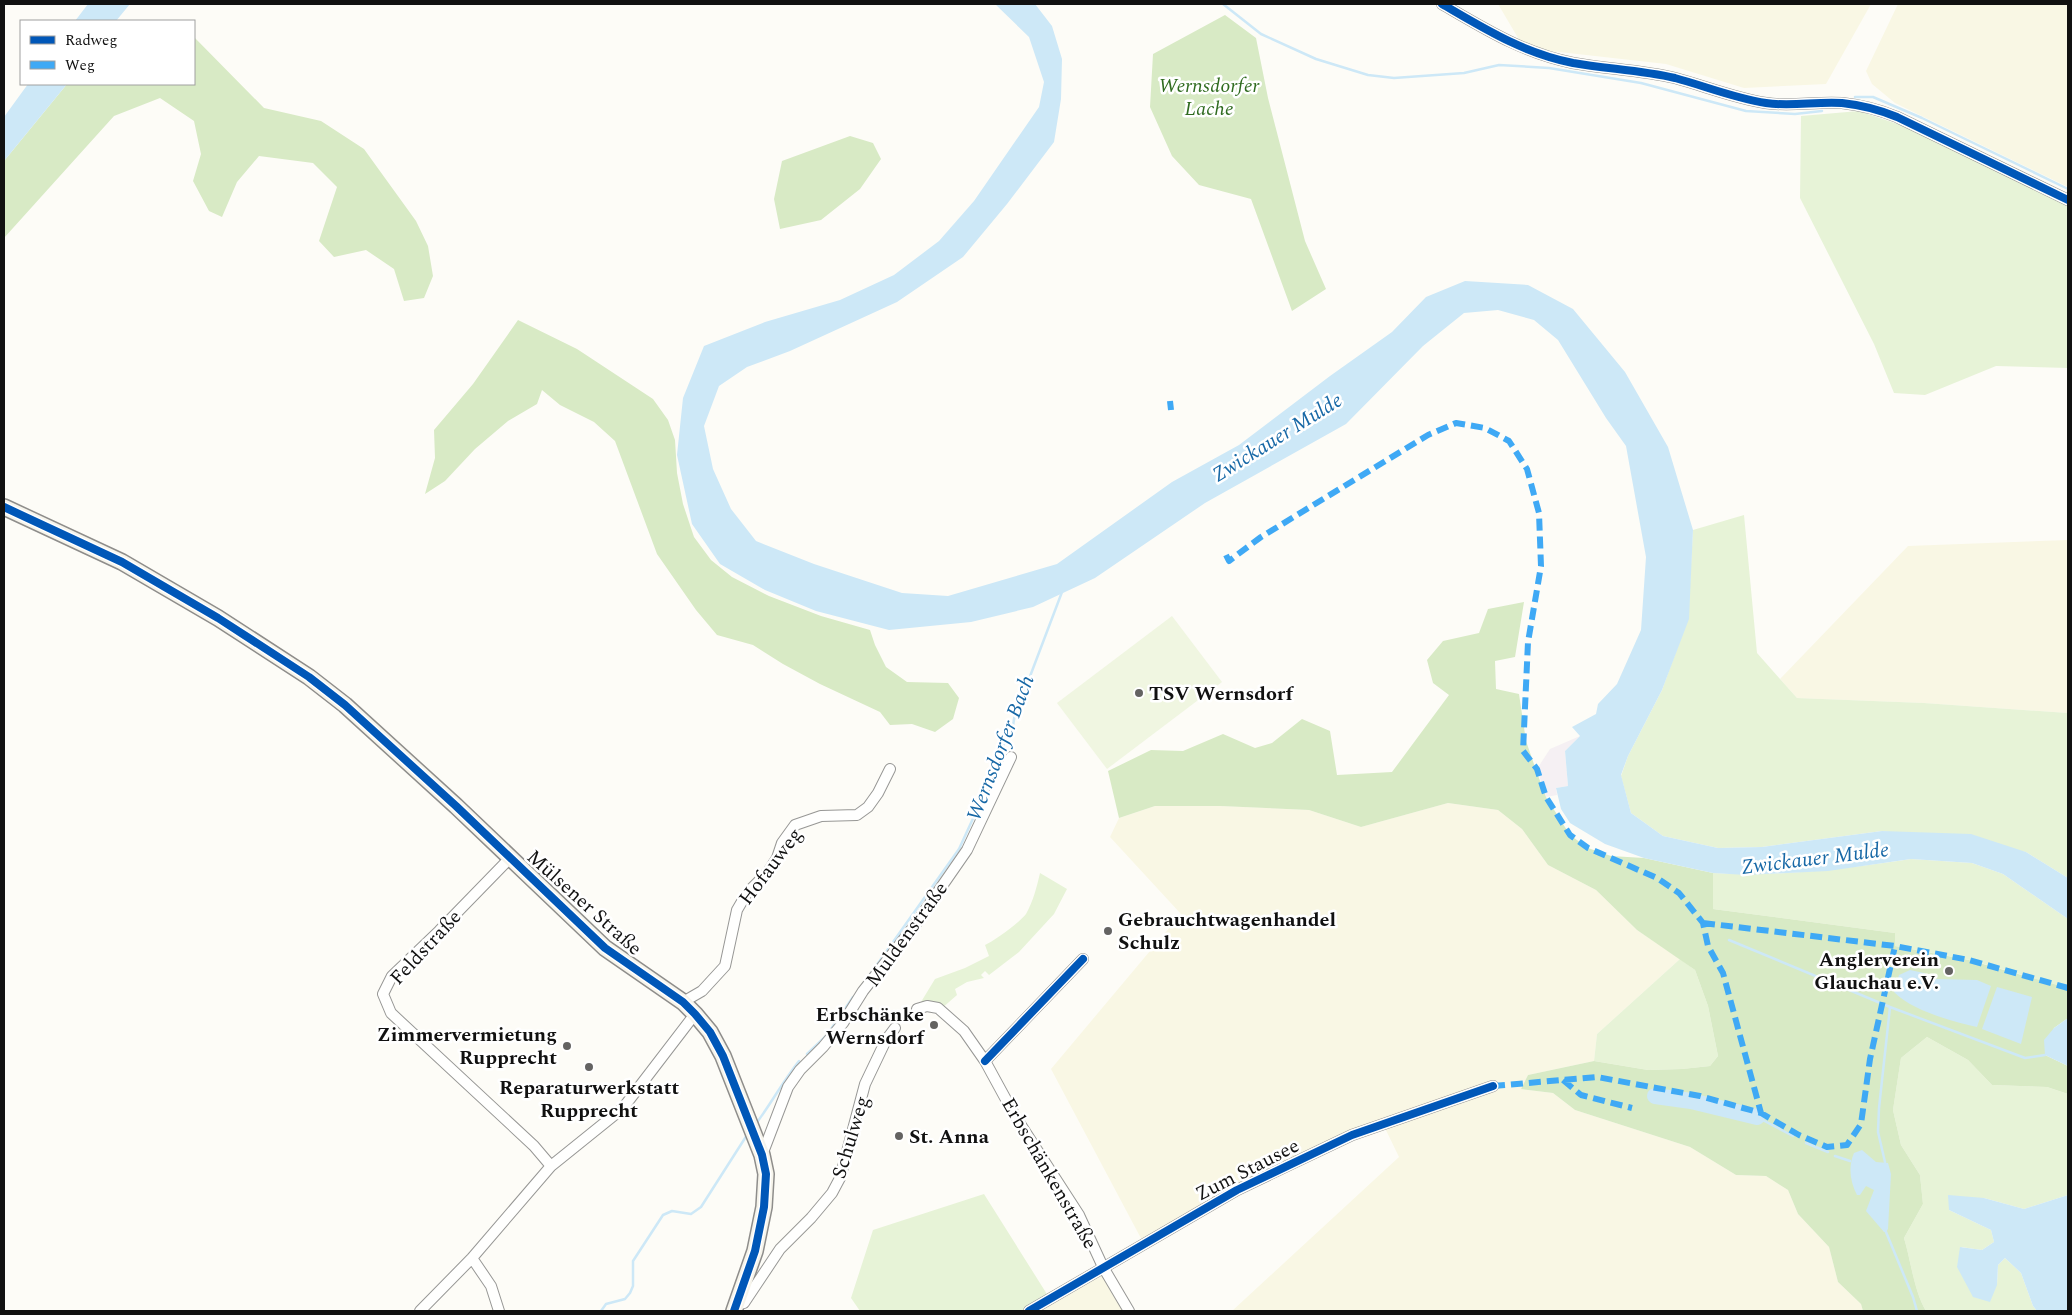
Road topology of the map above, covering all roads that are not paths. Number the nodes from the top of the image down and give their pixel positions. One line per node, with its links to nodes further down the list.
1 (1442, 4): 2 (street)
2 (2068, 200)
3 (4, 507): 6 (street, Mülsener Straße)
4 (1011, 757): 14 (street, Muldenstraße)
5 (890, 769): 8 (street, Hofauweg)
6 (510, 857): 8 (street, Mülsener Straße); 15 (street, Feldstraße)
7 (1083, 959): 12 (street)
8 (683, 1002): 10 (street, Mülsener Straße)
9 (917, 1010): 12 (street, Erbschänkenstraße)
10 (695, 1014): 14 (street, Mülsener Straße); 15 (street)
11 (895, 1028): 18 (street, Schulweg)
12 (985, 1061): 17 (street, Erbschänkenstraße)
13 (1493, 1086): 17 (street, Zum Stausee)
14 (762, 1155): 18 (street, Mülsener Straße)
15 (551, 1166): 16 (street)
16 (472, 1258): 19 (street); 20 (street)
17 (1103, 1267): 21 (street, Zum Stausee); 22 (street, Erbschänkenstraße)
18 (735, 1308)
19 (420, 1311)
20 (499, 1311)
21 (1029, 1311)
22 (1128, 1311)

